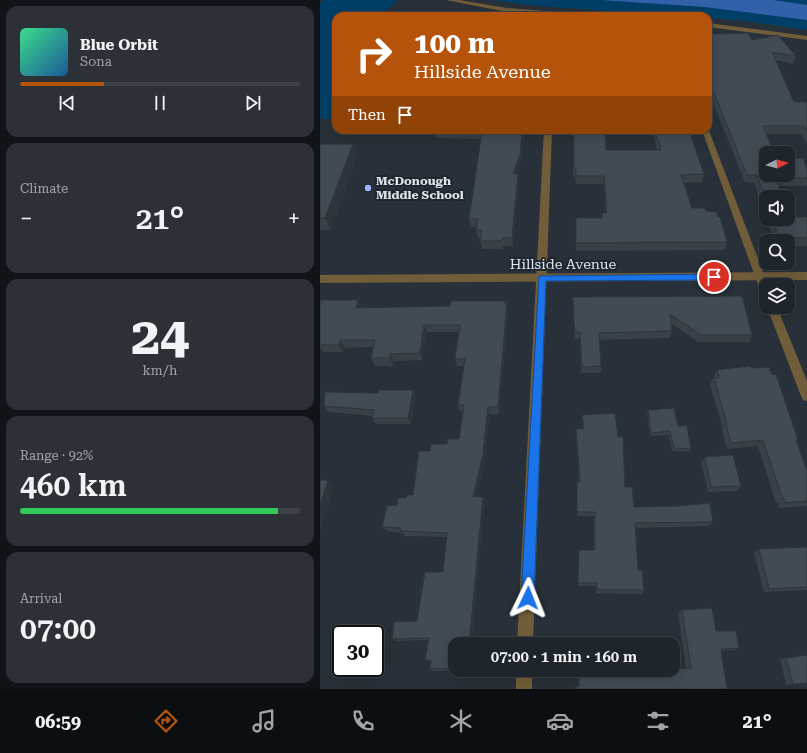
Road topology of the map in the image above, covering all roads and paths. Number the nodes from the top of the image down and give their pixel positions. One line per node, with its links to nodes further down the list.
1 (449, 0): 2 (street)
2 (528, 12)
3 (712, 26): 4 (street)
4 (807, 38)
5 (548, 134): 9 (street)
6 (707, 134): 8 (street)
7 (807, 276): 8 (street, Hillside Avenue)
8 (760, 277): 9 (street, Hillside Avenue)
9 (542, 278): 10 (street, Hillside Avenue); 13 (street)
10 (320, 279)
11 (775, 314): 12 (street)
12 (807, 396)
13 (526, 637)
14 (524, 677): 15 (street)
15 (524, 689)

